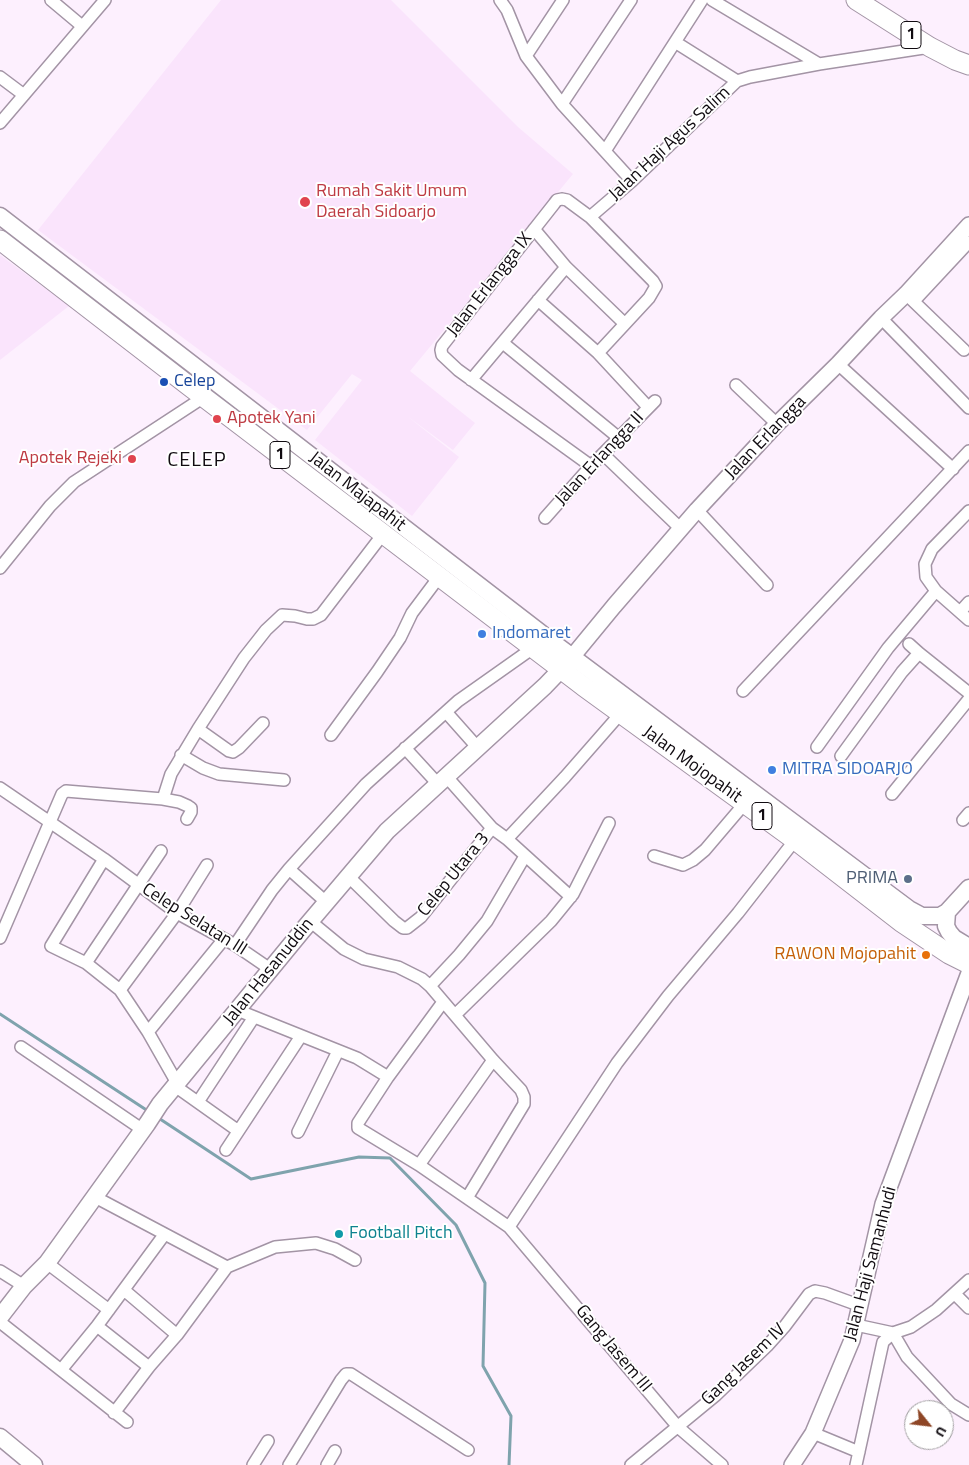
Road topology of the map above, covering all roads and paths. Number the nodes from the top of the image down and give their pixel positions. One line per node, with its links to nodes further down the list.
1 (51, 0): 9 (street)
2 (104, 0): 9 (street)
3 (500, 0): 12 (street)
4 (563, 0): 12 (street)
5 (631, 0): 18 (street)
6 (702, 0): 10 (street)
7 (712, 0): 13 (street)
8 (856, 0): 11 (highway, 1)
9 (82, 26): 17 (street)
10 (675, 42): 16 (street); 20 (street)
11 (930, 47): 13 (street, Jalan Haji Agus Salim); 14 (highway, 1)
12 (526, 56): 18 (street)
13 (819, 64): 16 (street, Jalan Haji Agus Salim)
14 (969, 65)
15 (0, 77): 17 (street)
16 (737, 82): 21 (street, Jalan Haji Agus Salim)
17 (24, 95): 19 (street)
18 (562, 104): 20 (street)
19 (0, 123)
20 (605, 151): 21 (street)
21 (632, 181): 22 (street, Jalan Haji Agus Salim)
22 (593, 214): 25 (street, Jalan Erlangga IX); 32 (street)
23 (0, 216): 61 (main road, Jalan Majapahit)
24 (969, 226): 29 (street, Jalan Erlangga)
25 (534, 229): 28 (street); 37 (street, Jalan Erlangga IX)
26 (969, 242): 29 (street)
27 (5, 248): 39 (highway, Jalan Majapahit / 1)
28 (566, 267): 30 (street); 32 (street)
29 (910, 298): 31 (street, Jalan Erlangga); 34 (street)
30 (538, 300): 33 (street); 35 (street)
31 (881, 318): 36 (street, Jalan Erlangga); 40 (street)
32 (625, 324): 35 (street)
33 (502, 343): 37 (street); 42 (street)
34 (967, 350)
35 (598, 353): 42 (street, Jalan Erlangga II)
36 (838, 364): 41 (street, Jalan Erlangga); 46 (street)
37 (472, 380): 45 (street, Jalan Erlangga IX)
38 (736, 385): 41 (street)
39 (204, 397): 51 (highway, Jalan Majapahit / 1); 52 (street)
40 (969, 408)
41 (777, 424): 47 (street, Jalan Erlangga)
42 (619, 438): 44 (street, Jalan Erlangga II)
43 (969, 451): 46 (street)
44 (603, 454): 45 (street, Jalan Erlangga II); 50 (street)
45 (591, 466): 49 (street, Jalan Erlangga II)
46 (952, 469): 62 (street)
47 (697, 510): 50 (street, Jalan Erlangga); 54 (street)
48 (969, 511): 55 (street)
49 (545, 518)
50 (681, 529): 61 (street, Jalan Erlangga)
51 (384, 534): 53 (highway, Jalan Majapahit / 1); 68 (street)
52 (0, 568)
53 (439, 576): 59 (highway, Jalan Majapahit / 1); 69 (street)
54 (767, 585)
55 (936, 591): 57 (street); 58 (street)
56 (969, 602): 57 (street)
57 (965, 616)
58 (902, 639): 60 (street); 70 (street)
59 (533, 648): 61 (highway, Jalan Majapahit / 1); 65 (street)
60 (919, 653): 63 (street); 74 (street)
61 (567, 663): 66 (highway, Jalan Mojopahit / 1); 72 (main road, Jalan Hasanuddin); 98 (main road, Jalan Mojopahit)
62 (743, 691)
63 (969, 693)
64 (969, 699): 78 (street)
65 (446, 712): 71 (street); 72 (street)
66 (621, 713): 80 (highway, Jalan Mojopahit / 1); 85 (street)
67 (263, 723): 68 (street)
68 (198, 728): 73 (street)
69 (331, 734)
70 (817, 746)
71 (405, 748): 76 (street); 92 (street)
72 (478, 748): 76 (main road, Jalan Hasanuddin)
73 (181, 755): 75 (street); 79 (street)
74 (841, 756)
75 (284, 780)
76 (442, 780): 84 (street); 93 (main road, Jalan Hasanuddin)
77 (0, 788): 82 (street, Celep Selatan III)
78 (892, 794)
79 (163, 799): 81 (street); 82 (street)
80 (745, 803): 86 (highway, Jalan Mojopahit / 1); 89 (street)
81 (187, 819)
82 (50, 821): 90 (street, Celep Selatan III); 101 (street)
83 (610, 823): 96 (street)
84 (492, 828): 85 (street); 93 (street, Celep Utara 3)
85 (507, 839): 88 (street)
86 (795, 840): 106 (highway, Jalan Mojopahit / 1); 130 (street)
87 (161, 851): 94 (street)
88 (525, 856): 96 (street); 109 (street)
89 (654, 856)
90 (104, 859): 94 (street, Celep Selatan III); 105 (street)
91 (207, 865): 99 (street)
92 (289, 869): 97 (street); 103 (street)
93 (348, 876): 97 (main road, Jalan Hasanuddin)
94 (138, 886): 99 (street, Celep Selatan III); 105 (street)
95 (969, 888): 98 (main road)
96 (571, 897): 113 (street)
97 (326, 902): 100 (main road, Jalan Hasanuddin)
98 (947, 912): 104 (main road)
99 (177, 913): 102 (street, Celep Selatan III); 110 (street)
100 (310, 921): 107 (main road, Jalan Hasanuddin); 109 (street)
101 (0, 938)
102 (224, 939): 103 (street, Celep Selatan III); 115 (street)
103 (234, 944): 107 (street, Celep Selatan III)
104 (969, 947)
105 (86, 963): 110 (street)
106 (969, 964)
107 (270, 969): 112 (main road, Jalan Hasanuddin)
108 (969, 973): 140 (street, Jalan Haji Samanhudi)
109 (430, 986): 111 (street)
110 (120, 990): 115 (street)
111 (443, 1002): 113 (street); 120 (street)
112 (237, 1010): 114 (street); 121 (main road, Jalan Hasanuddin)
113 (455, 1015): 119 (street)
114 (254, 1017): 116 (street); 122 (street)
115 (148, 1032): 121 (street)
116 (301, 1036): 118 (street); 124 (street)
117 (21, 1047): 123 (street)
118 (338, 1051): 120 (street); 125 (street)
119 (492, 1060): 127 (street); 129 (street)
120 (388, 1076): 127 (street, Gang Jasem III)
121 (176, 1085): 122 (street); 123 (main road, Jalan Hasanuddin)
122 (198, 1102): 124 (street)
123 (145, 1127): 128 (main road, Jalan Hasanuddin)
124 (238, 1130): 126 (street)
125 (298, 1132)
126 (226, 1150)
127 (419, 1165): 129 (street, Gang Jasem III)
128 (96, 1197): 131 (street); 133 (main road, Jalan Hasanuddin)
129 (467, 1198): 130 (street, Gang Jasem III)
130 (509, 1226): 154 (street, Gang Jasem III)
131 (164, 1235): 134 (street); 138 (street)
132 (355, 1260): 134 (street)
133 (47, 1262): 137 (main road, Jalan Hasanuddin); 142 (street)
134 (227, 1267): 148 (street)
135 (0, 1270): 137 (street)
136 (969, 1280): 139 (street)
137 (24, 1286): 143 (main road, Jalan Hasanuddin)
138 (124, 1290): 142 (street); 148 (street)
139 (955, 1294): 141 (street); 147 (street)
140 (861, 1306): 145 (street, Jalan Haji Samanhudi); 154 (street, Gang Jasem IV)
141 (969, 1308)
142 (109, 1310): 146 (street)
143 (0, 1317)
144 (0, 1322): 150 (street)
145 (856, 1325): 147 (street); 155 (street, Jalan Haji Samanhudi)
146 (97, 1326): 149 (street); 150 (street)
147 (894, 1333): 152 (street); 160 (street)
148 (177, 1335): 149 (street)
149 (149, 1367): 151 (street)
150 (61, 1370): 151 (street)
151 (114, 1413): 153 (street)
152 (969, 1415)
153 (127, 1422)
154 (678, 1427): 165 (street, Gang Jasem IV); 166 (street, Gang Jasem III)
155 (813, 1433): 160 (street); 167 (street, Jalan Haji Samanhudi)
156 (0, 1437): 161 (main road)
157 (268, 1442): 162 (street)
158 (468, 1450): 163 (street)
159 (335, 1451): 164 (street)
160 (859, 1452): 168 (street)
161 (34, 1465)
162 (253, 1465)
163 (289, 1465)
164 (327, 1465)
165 (631, 1465)
166 (722, 1465)
167 (792, 1465)
168 (856, 1465)

